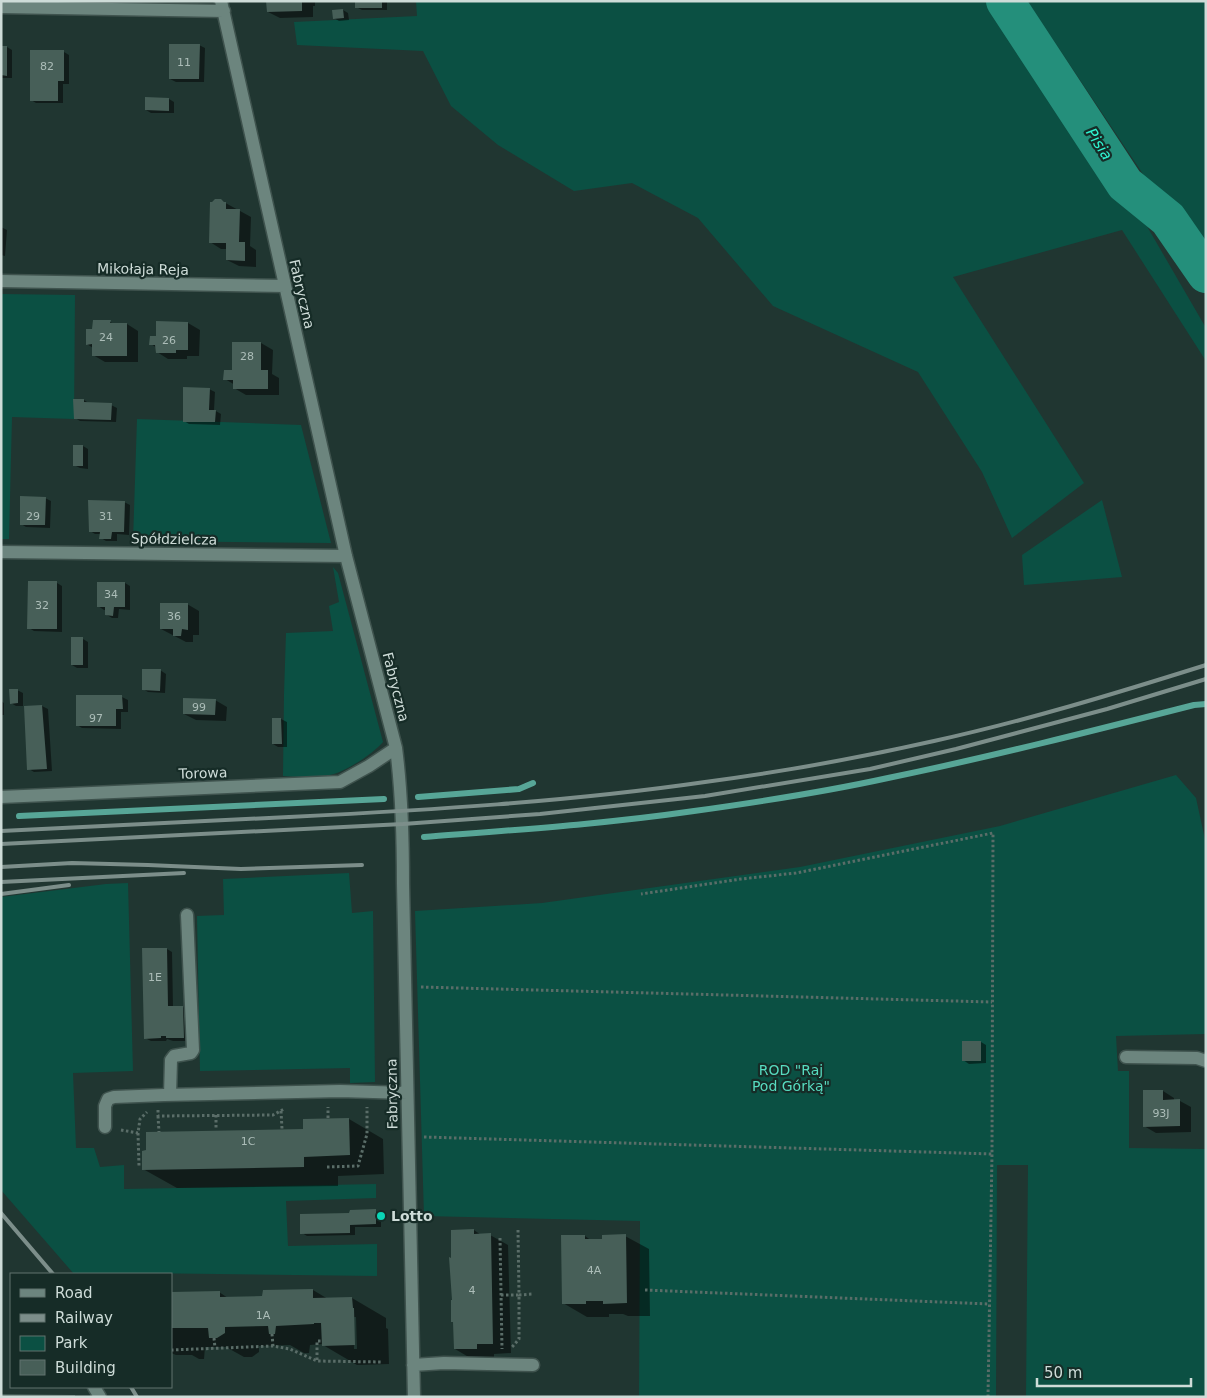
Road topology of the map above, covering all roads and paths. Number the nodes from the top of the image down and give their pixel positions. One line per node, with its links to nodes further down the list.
1 (222, 6): 2 (street); 4 (street, Fabryczna)
2 (1, 7)
3 (1, 281): 4 (street, Mikołaja Reja)
4 (285, 286): 6 (street, Fabryczna)
5 (1, 552): 6 (street, Spółdzielcza)
6 (346, 556): 7 (street, Fabryczna)
7 (396, 748): 8 (street, Torowa); 11 (street, Fabryczna)
8 (1, 797)
9 (641, 894): 12 (path)
10 (186, 915): 16 (street)
11 (405, 986): 12 (path); 15 (street, Fabryczna)
12 (992, 1002): 30 (path)
13 (1126, 1057): 14 (street)
14 (1206, 1061)
15 (407, 1093): 16 (street); 29 (street, Fabryczna)
16 (170, 1095): 24 (street)
17 (372, 1104): 32 (path)
18 (290, 1105): 20 (path)
19 (328, 1105): 23 (path)
20 (281, 1111): 21 (path); 25 (path)
21 (216, 1115): 22 (path); 26 (path)
22 (158, 1116): 27 (path); 28 (path)
23 (328, 1118)
24 (105, 1127): 28 (path)
25 (282, 1129)
26 (216, 1130)
27 (160, 1132)
28 (138, 1133): 31 (path)
29 (408, 1138): 30 (path); 48 (street, Fabryczna)
30 (992, 1154): 39 (path)
31 (139, 1166)
32 (327, 1167)
33 (518, 1230): 38 (path)
34 (500, 1238): 37 (path)
35 (645, 1290): 39 (path)
36 (533, 1294): 38 (path)
37 (501, 1295): 38 (path); 38 (path)
38 (519, 1295)
39 (990, 1304): 51 (path)
40 (272, 1334): 43 (path)
41 (214, 1338): 44 (path)
42 (322, 1341): 46 (path)
43 (273, 1346): 44 (path); 46 (path)
44 (214, 1348): 45 (path)
45 (172, 1350)
46 (317, 1361): 47 (path)
47 (382, 1362)
48 (413, 1365): 49 (street); 50 (street, Fabryczna)
49 (533, 1365)
50 (414, 1397)
51 (988, 1397)

